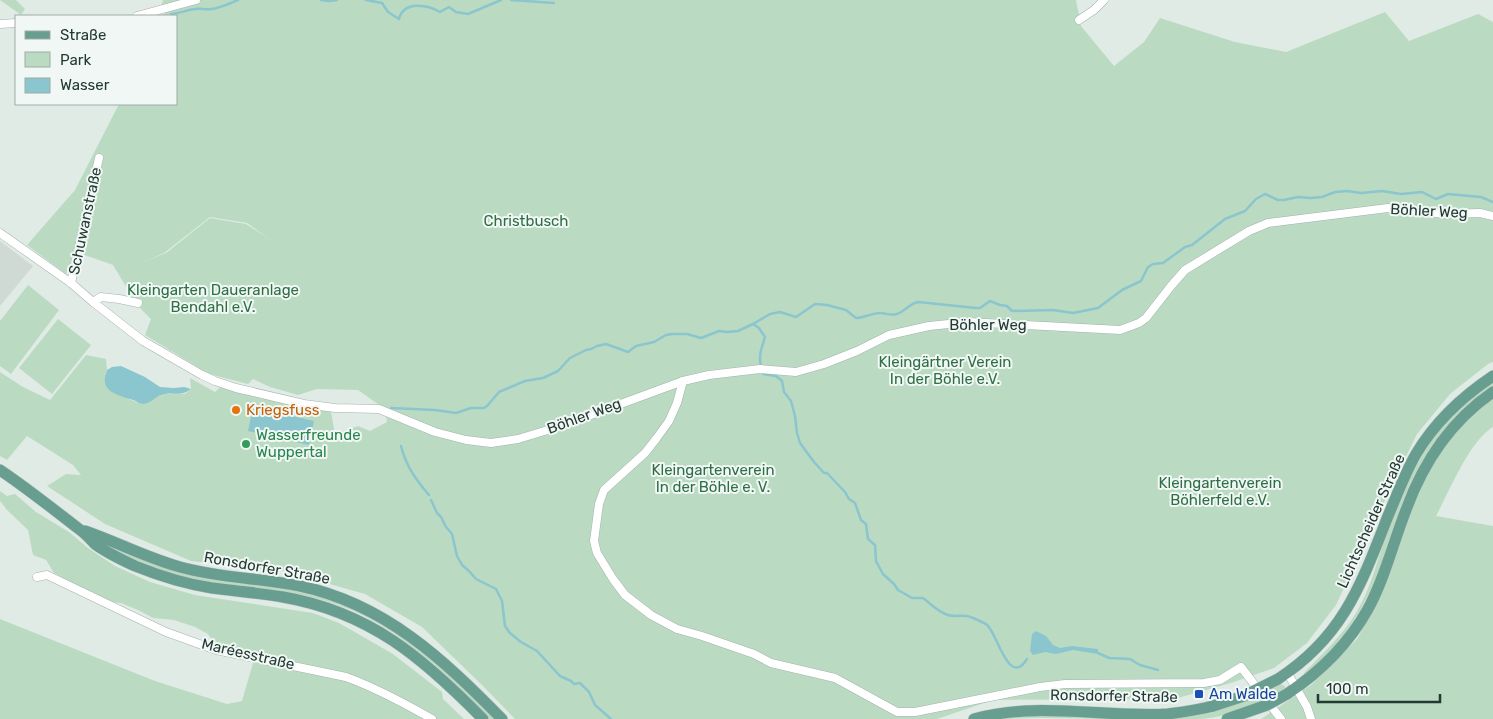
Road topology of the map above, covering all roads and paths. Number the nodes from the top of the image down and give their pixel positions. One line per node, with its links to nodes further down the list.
1 (196, 0): 3 (street)
2 (1104, 0): 4 (street)
3 (141, 15)
4 (1079, 20)
5 (15, 23): 6 (street)
6 (0, 24)
7 (99, 158): 10 (street, Schuwanstraße)
8 (1493, 216): 14 (street, Böhler Weg)
9 (0, 233): 10 (street)
10 (71, 283): 11 (street)
11 (93, 302): 12 (street); 14 (street, Böhler Weg)
12 (138, 303)
13 (1493, 376): 19 (main road, Lichtscheider Straße)
14 (683, 381): 26 (street)
15 (1493, 392): 20 (main road, Lichtscheider Straße)
16 (0, 470): 17 (main road, Ronsdorfer Straße)
17 (80, 530): 22 (main road, Ronsdorfer Straße); 23 (main road, Ronsdorfer Straße)
18 (37, 577): 21 (street, Maréesstraße)
19 (1282, 675): 20 (street); 24 (main road, Ronsdorfer Straße, bridge)
20 (1291, 691): 25 (main road, bridge); 27 (street)
21 (432, 719)
22 (483, 719)
23 (502, 719)
24 (974, 719)
25 (1227, 719)
26 (1282, 719)
27 (1310, 719)

